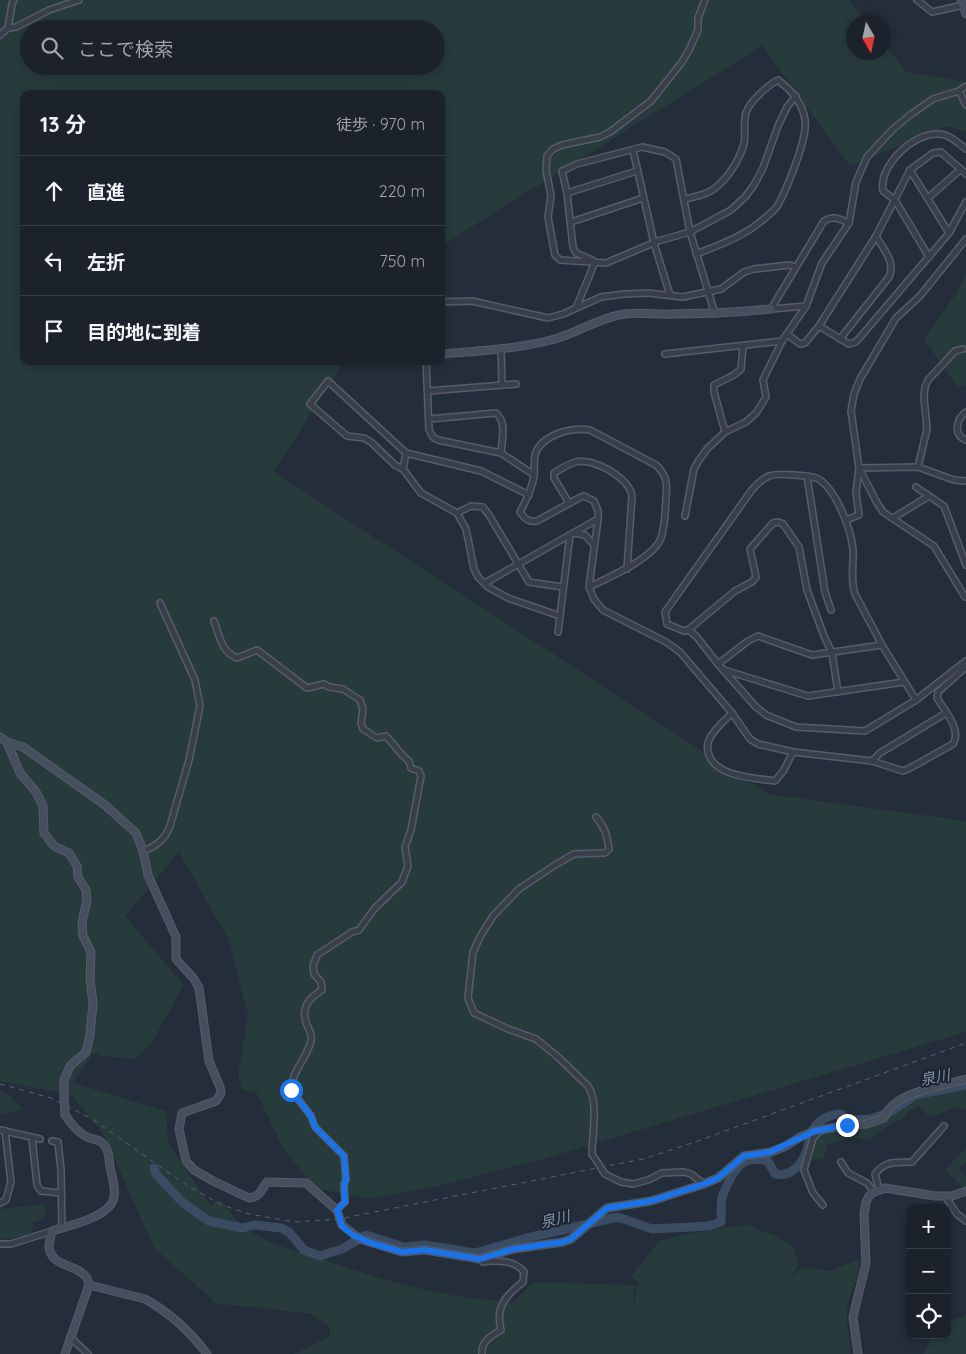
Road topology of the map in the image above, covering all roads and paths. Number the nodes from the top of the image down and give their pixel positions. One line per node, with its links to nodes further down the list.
1 (14, 0): 9 (street)
2 (79, 0): 7 (street)
3 (705, 0): 36 (street)
4 (917, 0): 5 (street)
5 (962, 2): 6 (street)
6 (966, 14)
7 (30, 20)
8 (20, 25): 9 (street)
9 (8, 28): 10 (street)
10 (0, 36)
11 (966, 86): 12 (street)
12 (959, 91): 14 (street); 28 (street)
13 (796, 96): 24 (street); 29 (street); 34 (street)
14 (966, 105)
15 (966, 149): 25 (street)
16 (633, 150): 19 (street); 21 (street); 24 (street)
17 (961, 169): 18 (street); 20 (street); 23 (street)
18 (910, 170): 23 (street); 25 (street)
19 (637, 171): 21 (street); 22 (street)
20 (966, 174)
21 (567, 193): 27 (street)
22 (643, 198): 27 (street); 33 (street)
23 (928, 198): 30 (street)
24 (685, 199): 29 (street)
25 (895, 200): 31 (street); 35 (street)
26 (966, 202): 30 (street)
27 (571, 222): 36 (street)
28 (849, 223): 37 (street); 41 (street)
29 (690, 232): 33 (street); 34 (street)
30 (949, 233): 35 (street)
31 (876, 236): 45 (street); 47 (street)
32 (966, 239): 65 (street)
33 (654, 243): 36 (street); 39 (street)
34 (696, 254): 38 (street)
35 (929, 257): 47 (street)
36 (595, 262): 42 (street)
37 (796, 267): 38 (street); 43 (street)
38 (708, 292): 39 (street); 44 (street)
39 (670, 295): 42 (street)
40 (445, 302): 42 (street)
41 (806, 306): 43 (street); 46 (street)
42 (576, 308)
43 (771, 309): 44 (street)
44 (715, 314): 50 (street)
45 (819, 326): 46 (street); 47 (street)
46 (787, 334): 48 (street)
47 (840, 339)
48 (782, 341): 49 (street); 60 (street)
49 (743, 346): 53 (street); 60 (street)
50 (501, 348): 52 (street); 56 (street)
51 (963, 349): 64 (street)
52 (445, 354)
53 (665, 354)
54 (426, 365): 57 (street)
55 (516, 384): 56 (street)
56 (502, 385): 57 (street)
57 (428, 391): 59 (street)
58 (966, 412): 61 (street)
59 (429, 419): 62 (street); 62 (street)
60 (725, 432): 75 (street)
61 (966, 440)
62 (501, 453): 67 (street)
63 (406, 454): 66 (street); 66 (street); 71 (street)
64 (918, 467): 65 (street); 69 (street)
65 (859, 468): 76 (street); 78 (street)
66 (403, 469): 74 (street)
67 (534, 474): 71 (street); 83 (street)
68 (807, 476): 78 (street); 89 (street); 92 (street)
69 (966, 481)
70 (916, 487): 72 (street)
71 (529, 495): 73 (street)
72 (928, 496): 76 (street); 82 (street)
73 (569, 502): 77 (street); 83 (street)
74 (457, 513): 81 (street); 84 (street)
75 (685, 516)
76 (893, 518): 87 (street)
77 (598, 520): 79 (street); 80 (street)
78 (846, 520): 94 (street)
79 (572, 534): 80 (street); 81 (street); 85 (street)
80 (594, 545): 86 (street)
81 (518, 563): 84 (street); 85 (street)
82 (966, 564)
83 (627, 569): 86 (street)
84 (485, 583): 90 (street)
85 (563, 587): 90 (street)
86 (589, 587): 103 (street)
87 (966, 597)
88 (160, 603): 110 (street)
89 (831, 610)
90 (560, 616): 93 (street)
91 (214, 621): 126 (street)
92 (688, 630): 95 (street); 97 (street)
93 (558, 632)
94 (882, 645): 95 (street); 100 (street)
95 (832, 653): 97 (street); 101 (street)
96 (966, 661): 102 (street)
97 (718, 664): 99 (street)
98 (966, 667): 104 (street)
99 (723, 670): 101 (street); 102 (street)
100 (904, 682): 101 (street); 102 (street)
101 (838, 692)
102 (916, 700)
103 (732, 713): 107 (street); 107 (street)
104 (946, 713): 108 (street); 108 (street)
105 (0, 737): 106 (street)
106 (7, 742): 110 (street); 128 (street, bridge)
107 (793, 752): 108 (street)
108 (872, 761)
109 (596, 816): 119 (street, bridge)
110 (143, 851): 126 (street)
111 (966, 1080): 114 (street)
112 (944, 1126): 120 (street)
113 (2, 1131): 115 (street); 124 (street)
114 (815, 1131): 119 (street); 125 (street)
115 (32, 1138): 116 (street); 122 (street)
116 (40, 1139)
117 (52, 1141): 122 (street)
118 (841, 1162): 120 (street)
119 (704, 1184): 131 (street)
120 (876, 1190): 123 (street); 138 (street)
121 (966, 1190): 123 (street)
122 (61, 1193): 128 (street)
123 (945, 1196): 127 (street)
124 (0, 1203)
125 (823, 1205)
126 (337, 1210): 131 (street)
127 (966, 1221)
128 (62, 1228): 129 (street)
129 (52, 1231): 130 (street); 132 (street)
130 (0, 1244)
131 (480, 1259): 137 (street)
132 (89, 1285): 133 (street); 136 (street)
133 (70, 1338): 134 (street); 135 (street)
134 (65, 1354)
135 (88, 1354)
136 (207, 1354)
137 (482, 1354)
138 (858, 1354)

